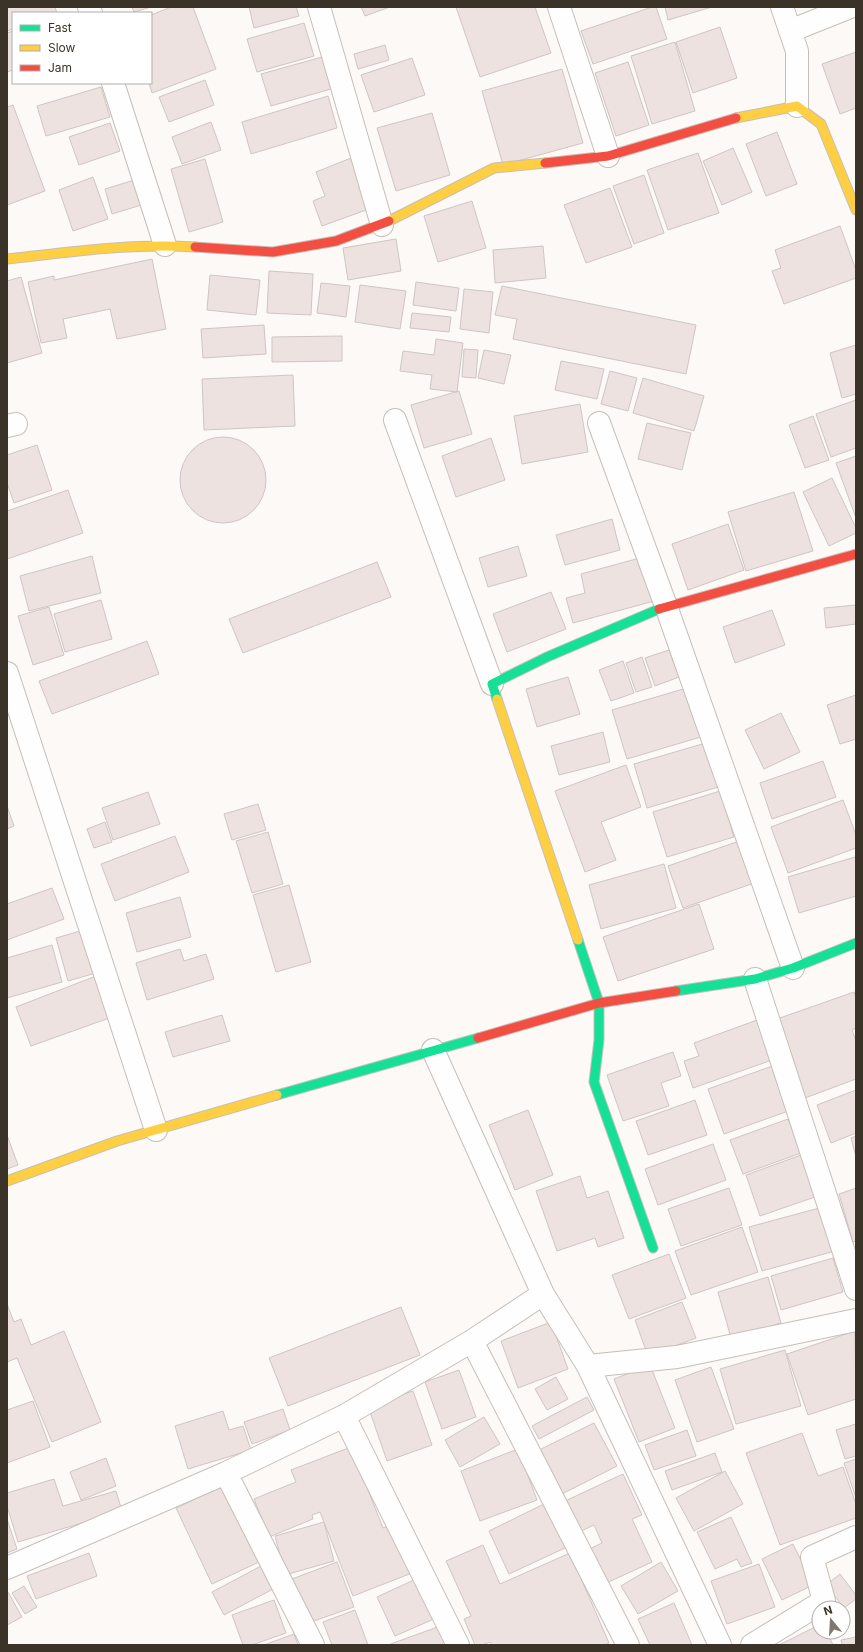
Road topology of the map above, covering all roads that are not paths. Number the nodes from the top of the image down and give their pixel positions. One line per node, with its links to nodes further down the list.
1 (319, 7): 10 (street)
2 (559, 7): 8 (street)
3 (782, 7): 5 (street)
4 (850, 7): 5 (street)
5 (790, 31): 7 (street)
6 (113, 84): 11 (street)
7 (797, 106): 8 (street); 9 (street)
8 (608, 156): 10 (street)
9 (856, 210)
10 (382, 225): 11 (street)
11 (165, 245): 12 (street)
12 (7, 259)
13 (395, 420): 18 (street)
14 (599, 423): 16 (street)
15 (856, 554): 16 (street)
16 (666, 606): 18 (street); 20 (street)
17 (7, 673): 24 (street)
18 (492, 684): 22 (street)
19 (856, 943): 20 (street)
20 (794, 968): 21 (street)
21 (755, 979): 22 (street); 27 (street)
22 (599, 1003): 23 (street); 26 (street)
23 (433, 1050): 24 (street); 28 (street)
24 (156, 1130): 25 (street)
25 (7, 1181)
26 (653, 1248)
27 (856, 1288)
28 (542, 1294): 30 (street); 31 (street)
29 (856, 1320): 31 (street)
30 (472, 1341): 32 (street); 38 (street)
31 (588, 1366): 39 (street)
32 (344, 1416): 33 (street); 37 (street)
33 (226, 1473): 35 (street); 36 (street)
34 (856, 1537): 40 (street)
35 (7, 1568)
36 (313, 1645)
37 (458, 1645)
38 (628, 1645)
39 (720, 1645)
40 (752, 1645)

